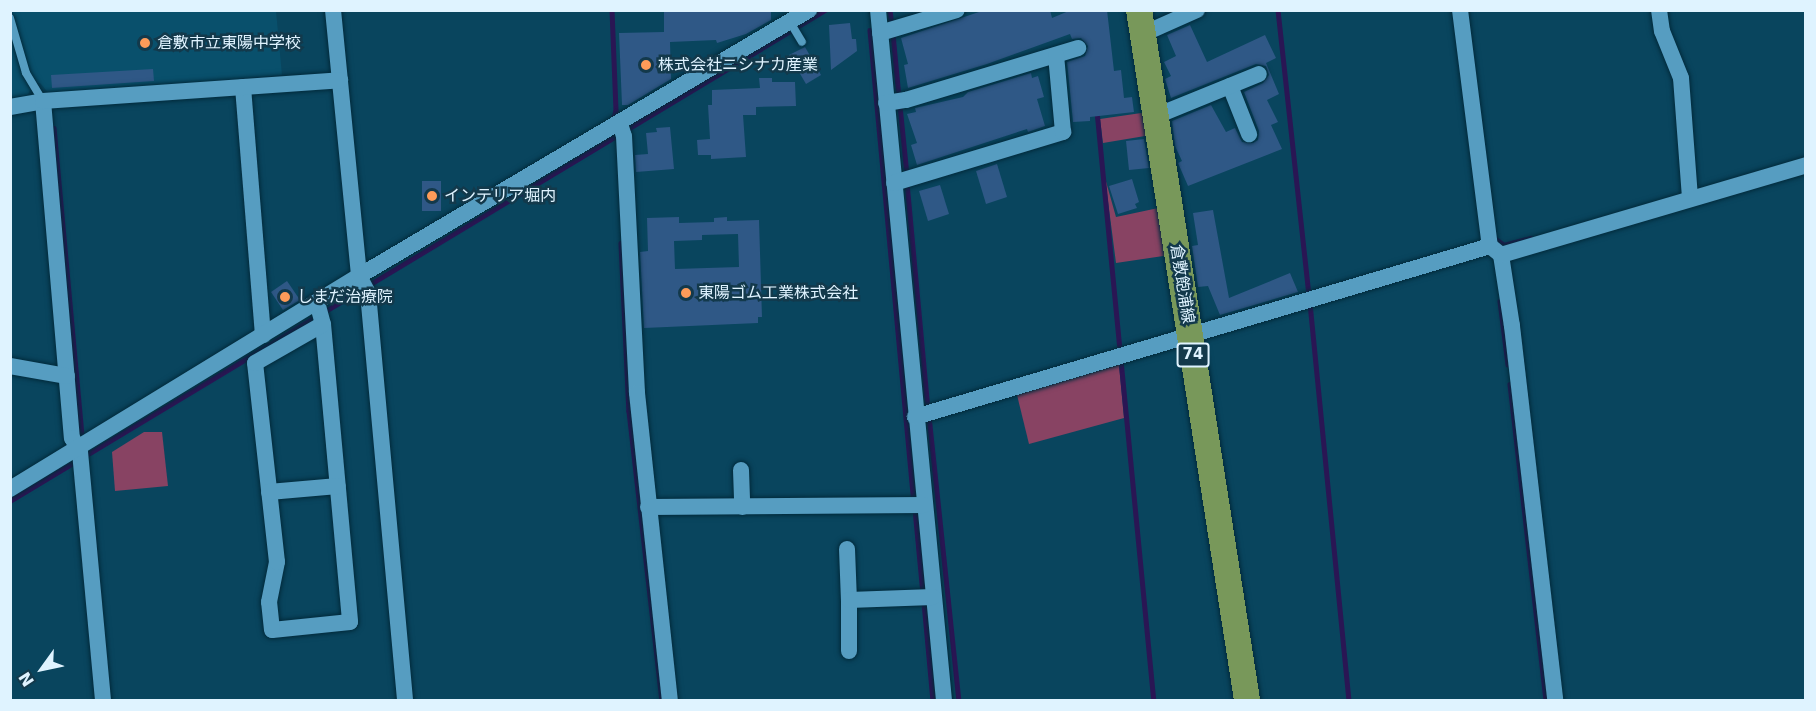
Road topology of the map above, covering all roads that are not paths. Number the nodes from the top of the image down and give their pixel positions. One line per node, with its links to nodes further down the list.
1 (333, 10): 14 (street)
2 (809, 10): 21 (street)
3 (878, 10): 10 (street)
4 (957, 10): 10 (street)
5 (1197, 10): 9 (street)
6 (1460, 10): 26 (street)
7 (1659, 10): 25 (street)
8 (10, 18): 17 (lane)
9 (1141, 22): 20 (main road, 倉敷飽浦線 / 74)
10 (888, 31): 18 (street)
11 (1078, 48): 12 (street)
12 (1056, 55): 18 (street); 24 (street)
13 (1258, 74): 15 (street)
14 (340, 80): 16 (street); 27 (street)
15 (1230, 86): 20 (street); 22 (street)
16 (243, 87): 17 (street); 30 (street)
17 (43, 101): 19 (street); 32 (street)
18 (896, 102): 24 (street)
19 (10, 107)
20 (1156, 116): 29 (main road, 倉敷飽浦線 / 74)
21 (617, 130): 27 (street); 40 (street)
22 (1249, 134)
23 (1806, 165): 25 (street)
24 (902, 181): 33 (street)
25 (1690, 194): 26 (street)
26 (1496, 250): 29 (street); 51 (street)
27 (364, 285): 28 (street); 47 (street)
28 (320, 314): 30 (street); 36 (street); 38 (street)
29 (1190, 334): 33 (street); 50 (main road, 倉敷飽浦線 / 74)
30 (263, 335): 34 (street)
31 (10, 366): 32 (street)
32 (68, 376): 34 (street)
33 (924, 414): 39 (street)
34 (80, 455): 37 (street); 46 (street)
35 (741, 470): 41 (street)
36 (338, 486): 38 (street); 38 (street)
37 (10, 489)
38 (269, 492)
39 (917, 505): 41 (street); 43 (street)
40 (648, 507): 41 (street); 48 (street)
41 (742, 507)
42 (847, 549): 44 (street)
43 (927, 597): 44 (street); 49 (street)
44 (849, 600): 45 (street)
45 (849, 651)
46 (103, 700)
47 (405, 700)
48 (670, 700)
49 (944, 700)
50 (1247, 700)
51 (1555, 700)

